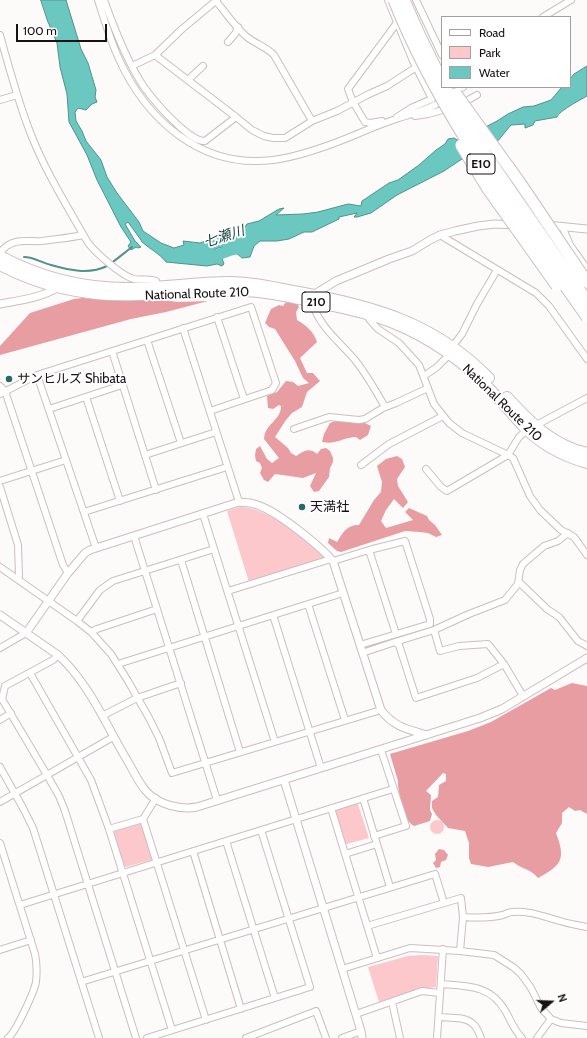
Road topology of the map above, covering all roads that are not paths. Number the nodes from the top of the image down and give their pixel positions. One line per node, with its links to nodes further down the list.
1 (98, 0): 33 (street)
2 (104, 0): 10 (street)
3 (109, 0): 10 (street)
4 (216, 0): 13 (street); 17 (street)
5 (388, 0): 12 (street)
6 (394, 0): 12 (highway, E10, bridge)
7 (404, 0): 22 (highway, bridge)
8 (415, 0): 12 (street); 16 (street)
9 (571, 0): 11 (street)
10 (108, 11): 18 (street)
11 (545, 16)
12 (399, 20): 20 (street); 29 (street); 30 (highway, bridge); 53 (highway, E10, bridge)
13 (238, 27): 15 (street); 34 (street)
14 (0, 35): 26 (street)
15 (228, 42)
16 (441, 53)
17 (155, 54): 18 (street); 32 (street)
18 (132, 66): 32 (street)
19 (203, 66): 21 (street)
20 (416, 68): 29 (street); 33 (street)
21 (190, 78)
22 (441, 79)
23 (446, 88): 49 (highway, E10, bridge)
24 (452, 88): 44 (highway, bridge)
25 (462, 88): 30 (street)
26 (18, 95): 28 (street); 37 (street)
27 (477, 96): 31 (street)
28 (0, 100)
29 (353, 102): 33 (street); 34 (street)
30 (439, 103): 31 (street); 47 (highway, bridge)
31 (409, 115): 33 (street)
32 (236, 117): 34 (street)
33 (397, 118)
34 (312, 122)
35 (562, 226): 36 (street); 38 (street); 41 (street)
36 (587, 229)
37 (83, 234): 39 (street); 45 (street)
38 (440, 235): 42 (street); 48 (street)
39 (0, 255): 43 (highway, National Route 210 / 210)
40 (0, 265): 46 (highway, National Route 210 / 210)
41 (587, 269)
42 (498, 270): 59 (street); 60 (street)
43 (68, 282): 45 (highway, National Route 210 / 210); 46 (street)
44 (587, 282)
45 (158, 286): 48 (highway, National Route 210 / 210)
46 (59, 288): 48 (highway, National Route 210 / 210); 50 (street)
47 (567, 297)
48 (313, 298): 51 (highway, National Route 210 / 210); 59 (highway, National Route 210 / 210); 69 (street)
49 (587, 301)
50 (0, 304)
51 (367, 314): 54 (highway, National Route 210 / 210); 56 (street)
52 (217, 317): 55 (street); 68 (street); 68 (street)
53 (587, 317)
54 (394, 324): 56 (street); 59 (highway, National Route 210 / 210)
55 (183, 328): 57 (street); 71 (street)
56 (390, 337): 62 (street)
57 (147, 340): 58 (street); 76 (street)
58 (112, 351): 61 (street); 63 (street)
59 (451, 351): 62 (street); 73 (highway, National Route 210 / 210)
60 (587, 358)
61 (38, 375): 65 (street); 70 (street)
62 (424, 376): 64 (street)
63 (122, 385): 66 (street); 79 (street)
64 (428, 388): 69 (street); 72 (street)
65 (2, 390): 85 (street)
66 (86, 397): 70 (street); 89 (street)
67 (587, 398): 73 (street)
68 (244, 399): 71 (street)
69 (386, 407): 74 (street)
70 (49, 409): 80 (street)
71 (210, 411): 75 (street)
72 (443, 416): 78 (street); 82 (street)
73 (531, 428): 77 (highway, National Route 210 / 210); 78 (street); 81 (highway, National Route 210 / 210)
74 (294, 429)
75 (216, 432): 76 (street); 83 (street)
76 (181, 443): 79 (street)
77 (587, 453)
78 (508, 454): 84 (street); 93 (street)
79 (144, 455): 88 (street)
80 (66, 460): 85 (street); 91 (street)
81 (587, 463)
82 (361, 465)
83 (227, 467): 88 (street); 90 (street)
84 (426, 469)
85 (33, 471): 86 (street); 103 (street)
86 (0, 481)
87 (0, 487): 104 (street)
88 (156, 490): 89 (street)
89 (120, 501): 91 (street)
90 (239, 502): 92 (street); 100 (street)
91 (84, 512): 95 (street)
92 (203, 514): 94 (street); 96 (street)
93 (568, 533): 98 (street); 105 (street)
94 (134, 536): 95 (street); 102 (street)
95 (96, 548): 103 (street)
96 (214, 549): 99 (street); 106 (street)
97 (369, 550): 100 (street); 118 (street); 118 (street)
98 (587, 555)
99 (181, 560): 102 (street); 119 (street)
100 (332, 560): 106 (street); 107 (street)
101 (0, 567): 104 (street)
102 (145, 571): 110 (street); 113 (street)
103 (68, 574): 108 (street)
104 (17, 579): 108 (street)
105 (519, 582): 115 (street); 122 (street)
106 (228, 591): 114 (street)
107 (343, 593): 109 (street); 121 (street)
108 (48, 602): 113 (street); 117 (street)
109 (308, 604): 112 (street); 140 (street)
110 (157, 609): 116 (street); 124 (street)
111 (0, 615): 117 (street)
112 (273, 615): 114 (street); 141 (street)
113 (77, 621): 116 (street)
114 (239, 626): 119 (street); 144 (street)
115 (434, 630): 120 (street); 129 (street)
116 (91, 632): 128 (street)
117 (26, 633): 123 (street); 126 (street)
118 (396, 634): 121 (street)
119 (205, 637): 124 (street); 146 (street)
120 (395, 642): 125 (street); 129 (street)
121 (360, 645): 125 (street)
122 (587, 646)
123 (0, 648)
124 (169, 648): 128 (street); 132 (street)
125 (362, 653): 136 (street)
126 (58, 655): 130 (street); 138 (street)
127 (587, 658): 134 (street)
128 (118, 664): 135 (street)
129 (504, 664): 134 (street)
130 (30, 673): 133 (street); 147 (street)
131 (0, 681): 133 (street)
132 (181, 683): 135 (street); 148 (street)
133 (5, 686): 137 (street)
134 (523, 696): 142 (street)
135 (137, 698): 138 (street); 148 (street)
136 (380, 710): 140 (street); 142 (street)
137 (11, 713): 139 (street); 151 (street)
138 (102, 716): 143 (street)
139 (0, 720)
140 (345, 720): 141 (street)
141 (310, 731): 144 (street); 150 (street)
142 (428, 735): 145 (street)
143 (113, 737): 147 (street); 155 (street)
144 (275, 742): 146 (street)
145 (381, 750): 150 (street); 153 (street)
146 (240, 752): 148 (street)
147 (78, 757): 151 (street); 162 (street)
148 (206, 763): 157 (street)
149 (0, 767): 154 (street)
150 (321, 768): 152 (street)
151 (47, 775): 154 (street); 172 (street)
152 (284, 780): 157 (street); 161 (street)
153 (393, 789): 156 (street); 164 (street)
154 (15, 793): 158 (street); 174 (street)
155 (156, 798): 157 (street); 160 (street)
156 (363, 798): 159 (street); 164 (street)
157 (217, 800)
158 (0, 802)
159 (331, 808): 161 (street); 169 (street)
160 (143, 819): 162 (street); 170 (street)
161 (296, 819): 163 (street); 178 (street)
162 (109, 829): 171 (street)
163 (261, 830): 165 (street); 180 (street)
164 (374, 836): 167 (street)
165 (226, 840): 168 (street); 183 (street)
166 (0, 843): 177 (street)
167 (377, 844): 169 (street); 173 (street)
168 (193, 851): 170 (street); 185 (street)
169 (346, 854): 175 (street)
170 (157, 862): 171 (street); 188 (street)
171 (123, 873): 172 (street); 191 (street)
172 (88, 884): 174 (street); 193 (street)
173 (390, 887): 175 (street); 176 (street)
174 (54, 894): 177 (street); 194 (street)
175 (358, 897): 178 (street); 181 (street)
176 (444, 903): 179 (street); 181 (street)
177 (20, 905): 184 (street)
178 (324, 908): 180 (street); 192 (street)
179 (463, 917): 182 (street); 189 (street)
180 (288, 919): 183 (street); 197 (street)
181 (367, 926): 190 (street)
182 (587, 927)
183 (254, 929): 185 (street); 197 (street)
184 (31, 940): 186 (street); 207 (street)
185 (220, 940): 188 (street); 199 (street)
186 (0, 950)
187 (443, 950): 189 (street); 190 (street); 195 (street)
188 (184, 951): 191 (street); 203 (street)
189 (460, 951): 202 (street)
190 (377, 958): 192 (street)
191 (150, 961): 193 (street); 205 (street)
192 (342, 969): 200 (street)
193 (115, 972): 194 (street); 209 (street)
194 (81, 982): 208 (street)
195 (441, 984): 196 (street); 217 (street)
196 (440, 993): 198 (street); 201 (street)
197 (276, 998): 199 (street)
198 (392, 1002): 200 (street); 214 (street)
199 (241, 1009): 203 (street)
200 (356, 1014): 206 (street)
201 (439, 1017): 215 (street); 216 (street)
202 (551, 1019): 204 (street); 218 (street)
203 (206, 1020): 205 (street)
204 (587, 1026)
205 (172, 1030): 210 (street)
206 (362, 1034): 213 (street)
207 (8, 1038)
208 (99, 1038)
209 (136, 1038)
210 (147, 1038)
211 (246, 1038): 212 (street)
212 (326, 1038)
213 (342, 1038)
214 (400, 1038)
215 (437, 1038)
216 (481, 1038)
217 (522, 1038)
218 (537, 1038)

